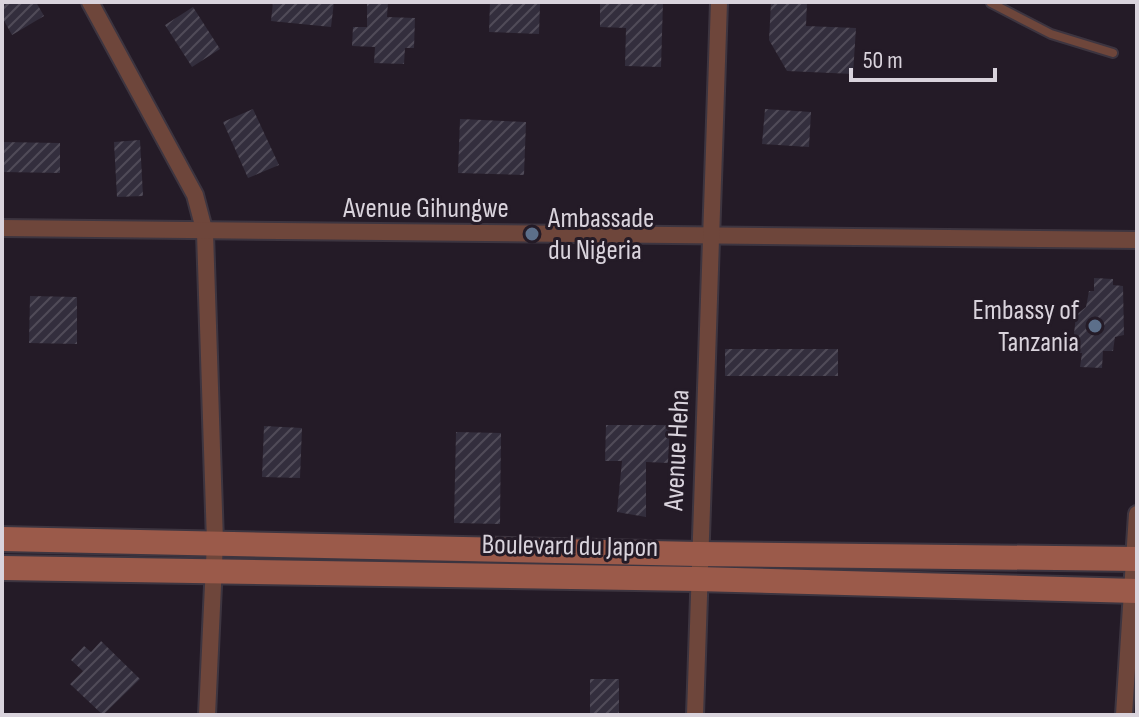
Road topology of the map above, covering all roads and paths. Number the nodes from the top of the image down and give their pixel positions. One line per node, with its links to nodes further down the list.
1 (90, 2): 6 (street)
2 (719, 2): 7 (street, Avenue Heha)
3 (989, 2): 4 (lane)
4 (1113, 53)
5 (2, 228): 6 (street, Avenue Gihungwe)
6 (205, 233): 7 (street, Avenue Gihungwe); 11 (street)
7 (714, 235): 8 (street, Avenue Gihungwe); 12 (street, Avenue Heha)
8 (1137, 240)
9 (1137, 514): 13 (street)
10 (2, 539): 11 (main road, Boulevard du Japon)
11 (215, 542): 12 (main road, Boulevard du Japon); 15 (street)
12 (698, 554): 13 (main road, Boulevard du Japon); 16 (street, Avenue Heha)
13 (1135, 559): 17 (street)
14 (2, 568): 15 (main road, Boulevard du Japon)
15 (213, 570): 16 (main road, Boulevard du Japon); 18 (street)
16 (697, 579): 17 (main road, Boulevard du Japon); 19 (street, Avenue Heha)
17 (1135, 591): 20 (street)
18 (207, 715)
19 (695, 715)
20 (1124, 715)

